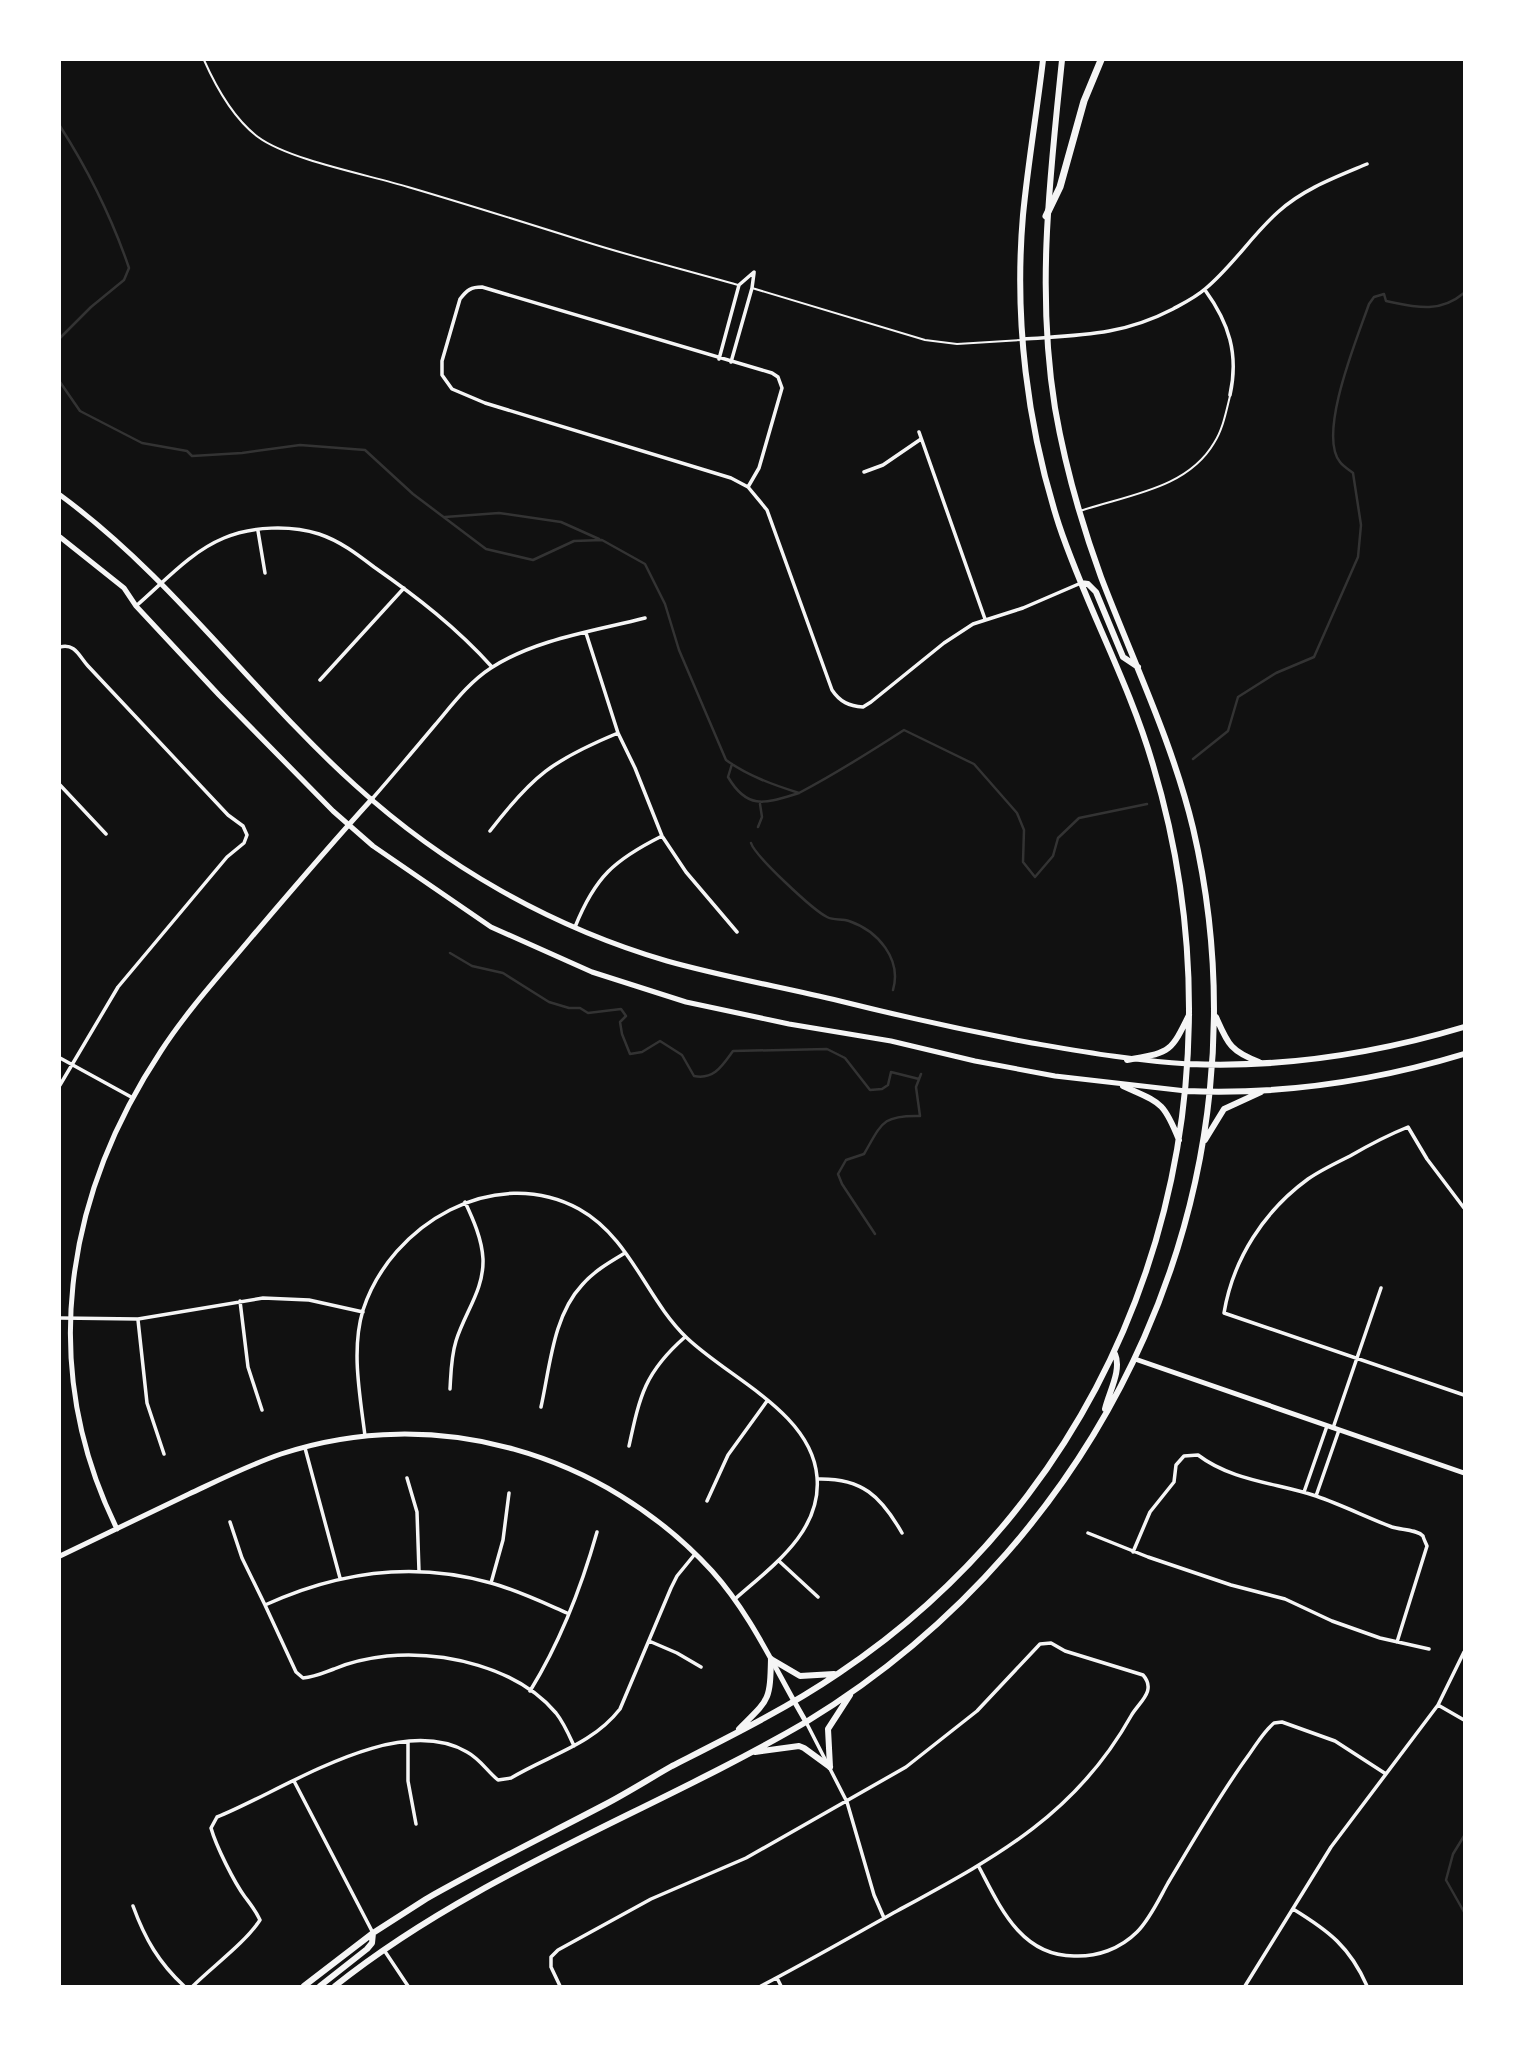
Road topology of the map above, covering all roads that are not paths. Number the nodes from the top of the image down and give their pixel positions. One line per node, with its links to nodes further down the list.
1 (204, 60): 7 (lane)
2 (1043, 60): 11 (main road)
3 (1062, 60): 6 (main road)
4 (1101, 60): 6 (highway)
5 (1367, 164): 9 (street)
6 (1046, 216): 10 (main road)
7 (739, 285): 8 (street); 12 (street)
8 (752, 288): 11 (lane); 13 (street)
9 (1205, 290): 10 (street); 14 (street)
10 (1047, 338): 11 (street); 20 (main road)
11 (1023, 340): 24 (main road)
12 (719, 359): 13 (street); 18 (street)
13 (731, 362): 18 (street)
14 (1230, 396): 20 (lane)
15 (919, 432): 16 (street)
16 (921, 439): 17 (street); 29 (street)
17 (864, 472)
18 (748, 487): 29 (street)
19 (60, 495): 25 (main road)
20 (1079, 512): 33 (main road)
21 (258, 530): 23 (street); 25 (street); 26 (street)
22 (60, 537): 27 (main road)
23 (265, 573)
24 (1081, 583): 29 (street); 33 (main road); 44 (main road)
25 (162, 584): 27 (street); 37 (main road)
26 (404, 588): 32 (street); 34 (street)
27 (136, 606): 38 (main road)
28 (645, 618): 30 (street)
29 (985, 619)
30 (586, 634): 32 (street); 35 (street)
31 (60, 648): 52 (street)
32 (492, 667): 37 (street)
33 (1138, 667): 45 (main road)
34 (320, 680)
35 (618, 733): 39 (street); 41 (street)
36 (60, 785): 40 (street)
37 (372, 799): 38 (main road); 42 (main road)
38 (348, 825): 55 (main road); 59 (main road)
39 (490, 831)
40 (106, 834)
41 (662, 836): 42 (street); 43 (street)
42 (575, 928): 49 (main road)
43 (737, 932)
44 (1190, 1013): 49 (main road); 50 (main road)
45 (1214, 1015): 51 (main road); 53 (main road)
46 (1465, 1027): 51 (main road)
47 (1465, 1054): 56 (main road)
48 (60, 1058): 52 (street)
49 (1127, 1060): 50 (main road)
50 (1189, 1064): 53 (main road); 57 (main road)
51 (1264, 1064): 53 (main road)
52 (71, 1065): 54 (street); 59 (street)
53 (1213, 1065): 58 (main road)
54 (60, 1085)
55 (1123, 1086): 57 (main road); 60 (main road)
56 (1265, 1090): 58 (main road); 61 (main road)
57 (1186, 1091): 58 (main road); 60 (main road)
58 (1210, 1092): 61 (main road)
59 (133, 1098): 69 (main road)
60 (1179, 1141): 72 (main road)
61 (1204, 1141): 74 (main road)
62 (466, 1202): 64 (street); 67 (street); 75 (street)
63 (1465, 1208): 73 (street)
64 (625, 1253): 71 (street); 78 (street)
65 (1381, 1288): 73 (street)
66 (240, 1301): 67 (street); 70 (street); 79 (street)
67 (363, 1312): 82 (street)
68 (60, 1318): 69 (street)
69 (70, 1318): 70 (street); 94 (main road)
70 (138, 1319): 85 (street)
71 (685, 1337): 77 (street); 83 (street)
72 (1115, 1354): 80 (main road); 115 (main road)
73 (1357, 1358): 76 (street); 81 (street)
74 (1135, 1359): 80 (main road); 81 (main road)
75 (450, 1389)
76 (1465, 1395)
77 (767, 1401): 88 (street); 92 (street)
78 (541, 1407)
79 (262, 1410)
80 (1101, 1421): 117 (main road)
81 (1333, 1428): 86 (main road); 90 (street); 91 (street)
82 (365, 1436): 84 (main road); 99 (main road)
83 (629, 1446)
84 (305, 1447): 94 (main road); 103 (street)
85 (164, 1454)
86 (1465, 1474)
87 (407, 1478): 102 (street)
88 (818, 1479): 96 (street); 101 (street)
89 (509, 1493): 104 (street)
90 (1304, 1493): 91 (street); 98 (street)
91 (1316, 1496): 110 (street)
92 (707, 1501)
93 (230, 1522): 107 (street)
94 (117, 1529): 100 (main road)
95 (597, 1532): 108 (street)
96 (902, 1533)
97 (1088, 1533): 98 (street)
98 (1133, 1552): 110 (street)
99 (695, 1554): 106 (main road); 109 (street)
100 (60, 1556)
101 (779, 1561): 105 (street); 106 (street)
102 (419, 1571): 103 (street); 104 (street)
103 (340, 1578): 107 (street)
104 (491, 1583): 108 (street)
105 (818, 1597)
106 (735, 1599): 113 (main road)
107 (265, 1605): 116 (street)
108 (567, 1613): 116 (street)
109 (649, 1642): 114 (street); 124 (street)
110 (1397, 1642): 111 (street)
111 (1429, 1649)
112 (1465, 1652): 119 (street)
113 (771, 1659): 115 (main road); 118 (main road); 122 (main road)
114 (701, 1667)
115 (839, 1673): 118 (main road)
116 (530, 1690): 124 (street)
117 (852, 1692): 121 (main road); 126 (main road)
118 (794, 1701): 121 (main road); 122 (main road)
119 (1438, 1705): 120 (street); 127 (street)
120 (1465, 1720)
121 (806, 1722): 125 (main road); 126 (street)
122 (735, 1734): 135 (main road)
123 (408, 1742): 124 (street); 128 (street); 130 (street)
124 (575, 1746)
125 (747, 1754): 126 (main road); 136 (main road)
126 (830, 1767): 129 (street)
127 (1386, 1774): 131 (street); 133 (street)
128 (294, 1781): 135 (street); 139 (street)
129 (847, 1802): 131 (street); 134 (street); 144 (street)
130 (416, 1824)
131 (979, 1867): 134 (street)
132 (134, 1906): 138 (street)
133 (1292, 1909): 147 (street); 148 (street)
134 (884, 1919): 137 (street)
135 (373, 1933): 140 (main road); 141 (main road)
136 (384, 1950): 142 (main road); 143 (street)
137 (776, 1978): 145 (street); 146 (street)
138 (184, 1986)
139 (193, 1986)
140 (304, 1986)
141 (320, 1986)
142 (335, 1986)
143 (408, 1986)
144 (560, 1986)
145 (761, 1986)
146 (781, 1986)
147 (1245, 1986)
148 (1367, 1986)

